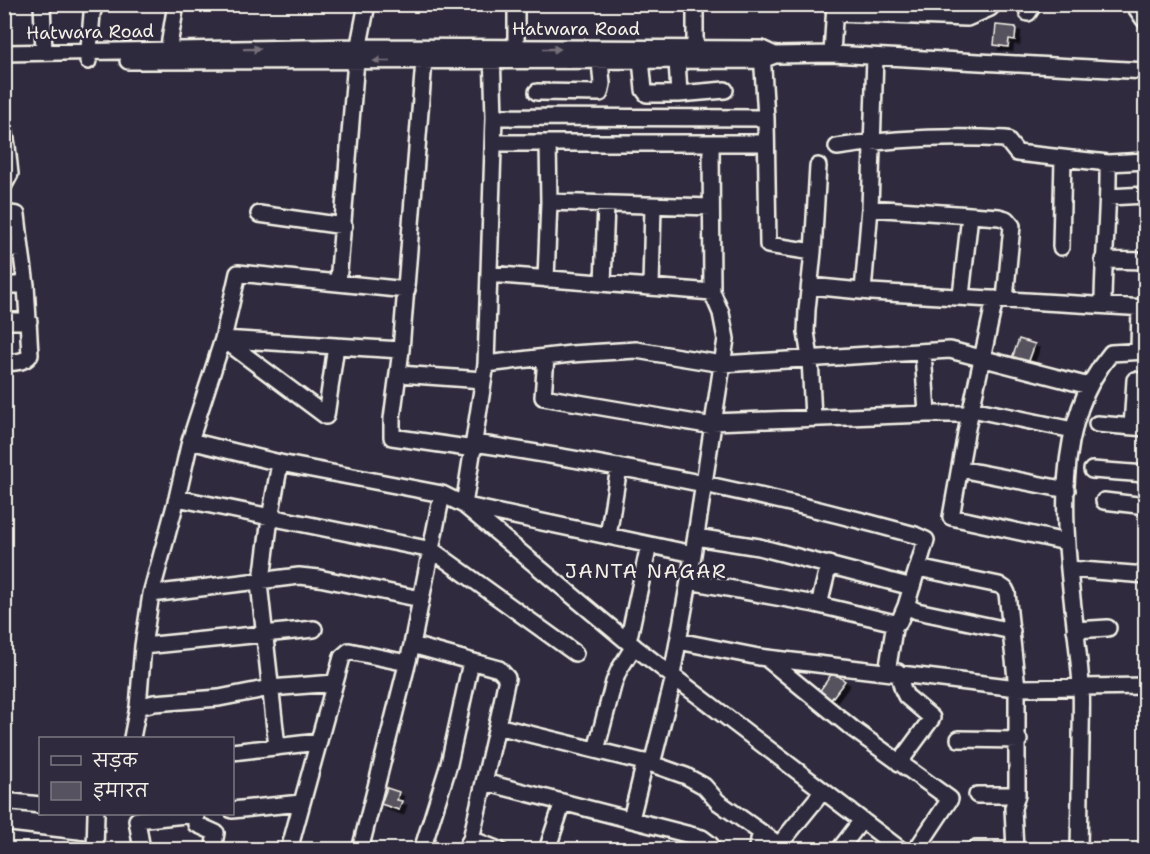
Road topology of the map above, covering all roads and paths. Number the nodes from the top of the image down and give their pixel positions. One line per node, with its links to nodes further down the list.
1 (42, 4): 12 (street)
2 (95, 4): 19 (street)
3 (176, 4): 20 (street)
4 (367, 4): 14 (street)
5 (516, 4): 11 (street)
6 (694, 4): 16 (street)
7 (994, 4): 9 (street)
8 (1137, 4): 10 (highway)
9 (835, 9): 17 (street)
10 (1146, 17)
11 (516, 49): 15 (street, Hatwara Road); 16 (street, Hatwara Road, one-way to 16)
12 (44, 52): 13 (street, Hatwara Road); 19 (street, Hatwara Road)
13 (4, 53)
14 (357, 54): 15 (street, Hatwara Road); 20 (street, Hatwara Road); 22 (street, one-way to 14); 56 (street)
15 (492, 54): 22 (street); 25 (street); 31 (street)
16 (695, 54): 18 (street, Hatwara Road); 24 (street)
17 (832, 54): 18 (street, Hatwara Road); 21 (street, Hatwara Road)
18 (766, 55): 32 (street)
19 (88, 56): 20 (street, Hatwara Road); 26 (street)
20 (167, 56)
21 (875, 57): 27 (street, Hatwara Road); 34 (street)
22 (424, 60): 71 (street)
23 (641, 60): 24 (street); 25 (street); 30 (street)
24 (677, 60): 30 (street)
25 (600, 61): 29 (street)
26 (4, 62)
27 (1146, 71)
28 (725, 90): 30 (street)
29 (537, 92)
30 (680, 94)
31 (494, 117): 32 (street); 35 (street)
32 (766, 118): 38 (street)
33 (4, 128): 39 (street)
34 (873, 142): 40 (street); 41 (street); 52 (street)
35 (493, 143): 36 (street); 63 (street)
36 (548, 143): 37 (street); 48 (street)
37 (711, 143): 38 (street); 51 (street)
38 (766, 143): 60 (street)
39 (6, 146): 45 (street)
40 (837, 147)
41 (1063, 158): 43 (street); 57 (street)
42 (1146, 161): 43 (street)
43 (1108, 163): 47 (street)
44 (818, 166): 60 (street)
45 (4, 185)
46 (1146, 195): 47 (street)
47 (1108, 197): 61 (street)
48 (549, 202): 49 (street); 64 (street)
49 (606, 205): 50 (street); 66 (street)
50 (653, 206): 51 (street); 70 (street)
51 (711, 207): 73 (street)
52 (870, 208): 55 (street); 72 (street)
53 (4, 213): 59 (street)
54 (259, 214): 56 (street)
55 (970, 215): 74 (street); 75 (street)
56 (344, 225): 65 (street)
57 (1061, 247)
58 (4, 248): 59 (street)
59 (21, 249): 68 (street)
60 (813, 252): 69 (street)
61 (1103, 260): 62 (street); 76 (street)
62 (1146, 261)
63 (489, 274): 64 (street); 89 (street)
64 (546, 279): 66 (street)
65 (338, 283): 71 (street); 80 (street)
66 (603, 283): 70 (street)
67 (4, 285): 68 (street)
68 (26, 285): 79 (street)
69 (810, 285): 72 (street); 86 (street)
70 (651, 286): 73 (street)
71 (407, 290): 82 (street)
72 (863, 291): 74 (street)
73 (712, 292): 90 (street)
74 (961, 296): 75 (street)
75 (1000, 299): 76 (street); 87 (street)
76 (1103, 305): 77 (street)
77 (1143, 308): 83 (street)
78 (4, 321): 79 (street)
79 (29, 321): 88 (street)
80 (223, 339): 81 (street); 81 (street); 102 (street)
81 (336, 346): 82 (street)
82 (401, 350): 91 (street)
83 (1142, 350): 94 (street)
84 (923, 352): 86 (street); 87 (street); 96 (street)
85 (546, 357): 89 (street); 90 (street); 98 (street)
86 (810, 358): 90 (street); 97 (street)
87 (982, 359): 94 (street); 95 (street)
88 (4, 363)
89 (486, 364): 92 (street)
90 (722, 364): 98 (street)
91 (399, 374): 92 (street); 103 (street)
92 (483, 380): 103 (street)
93 (1135, 380): 100 (street)
94 (1089, 386): 101 (street)
95 (971, 412): 96 (street); 101 (street); 106 (street)
96 (927, 414): 97 (street)
97 (813, 418): 98 (street)
98 (713, 424): 109 (street)
99 (1097, 424): 100 (street)
100 (1138, 427)
101 (1073, 430): 110 (street)
102 (190, 441): 104 (street); 112 (street)
103 (474, 446): 105 (street); 114 (street)
104 (280, 463): 111 (street); 116 (street)
105 (619, 467): 109 (street); 117 (street)
106 (960, 468): 110 (street); 119 (street)
107 (1092, 470): 108 (street)
108 (1146, 474)
109 (704, 484): 118 (street); 124 (street)
110 (1067, 490): 119 (street)
111 (442, 494): 114 (street); 121 (street)
112 (177, 498): 116 (street); 130 (street)
113 (1104, 501): 115 (street)
114 (464, 505): 117 (street); 141 (street)
115 (1146, 506)
116 (270, 518): 121 (street); 127 (street)
117 (608, 536): 120 (street)
118 (696, 537): 122 (street); 123 (street)
119 (1066, 542): 125 (street)
120 (649, 545): 122 (street); 141 (street)
121 (432, 550): 131 (street); 144 (street)
122 (693, 554): 128 (street)
123 (829, 564): 129 (street); 132 (street)
124 (918, 568): 129 (street); 138 (street)
125 (1069, 569): 126 (street); 137 (street)
126 (1146, 575)
127 (260, 581): 130 (street); 131 (street); 139 (street)
128 (689, 581): 132 (street); 140 (street)
129 (912, 587): 133 (street)
130 (151, 594): 143 (street)
131 (421, 599): 142 (street)
132 (819, 605): 134 (street)
133 (906, 606): 134 (street); 138 (street)
134 (895, 623): 148 (street)
135 (1108, 628): 137 (street)
136 (314, 629): 139 (street)
137 (1075, 630): 151 (street)
138 (1012, 631): 154 (street)
139 (265, 634): 143 (street); 153 (street)
140 (678, 641): 145 (street); 149 (street)
141 (631, 644): 149 (street); 162 (street)
142 (412, 645): 146 (street); 147 (street)
143 (143, 646): 155 (street)
144 (575, 653)
145 (766, 658): 148 (street); 165 (street)
146 (471, 662): 156 (street); 191 (street)
147 (407, 663): 150 (street); 190 (street)
148 (890, 672): 154 (street); 165 (street)
149 (673, 676): 164 (street); 167 (street)
150 (335, 683): 153 (street); 160 (street)
151 (1081, 686): 152 (street); 154 (street); 201 (street)
152 (1146, 686)
153 (270, 688): 155 (street); 161 (street)
154 (1017, 688): 159 (street)
155 (138, 707): 157 (street)
156 (497, 726): 162 (street); 166 (street)
157 (132, 737)
158 (959, 739): 159 (street)
159 (1019, 740): 169 (street)
160 (318, 742): 161 (street); 172 (street)
161 (277, 747): 163 (street)
162 (596, 750): 164 (street)
163 (234, 752)
164 (648, 763): 179 (street); 181 (street)
165 (899, 763): 198 (street)
166 (484, 782): 171 (street); 183 (street)
167 (823, 791): 180 (street); 184 (street)
168 (976, 795): 169 (street)
169 (1017, 795): 200 (street)
170 (4, 801): 173 (street)
171 (562, 802): 179 (street); 193 (street)
172 (301, 803): 174 (street); 189 (street)
173 (39, 805)
174 (234, 810)
175 (96, 815): 186 (street)
176 (166, 815): 178 (street)
177 (195, 815): 188 (street)
178 (136, 817): 187 (street)
179 (631, 819): 194 (street)
180 (862, 820): 196 (street); 197 (street)
181 (761, 833): 184 (street); 195 (street)
182 (4, 840): 185 (street)
183 (468, 844): 192 (street)
184 (780, 847)
185 (90, 849)
186 (95, 849)
187 (142, 849)
188 (213, 849)
189 (289, 849)
190 (360, 849)
191 (422, 849)
192 (499, 849)
193 (547, 849)
194 (711, 849)
195 (756, 849)
196 (839, 849)
197 (901, 849)
198 (916, 849)
199 (975, 849): 200 (street)
200 (1015, 849)
201 (1079, 849)

